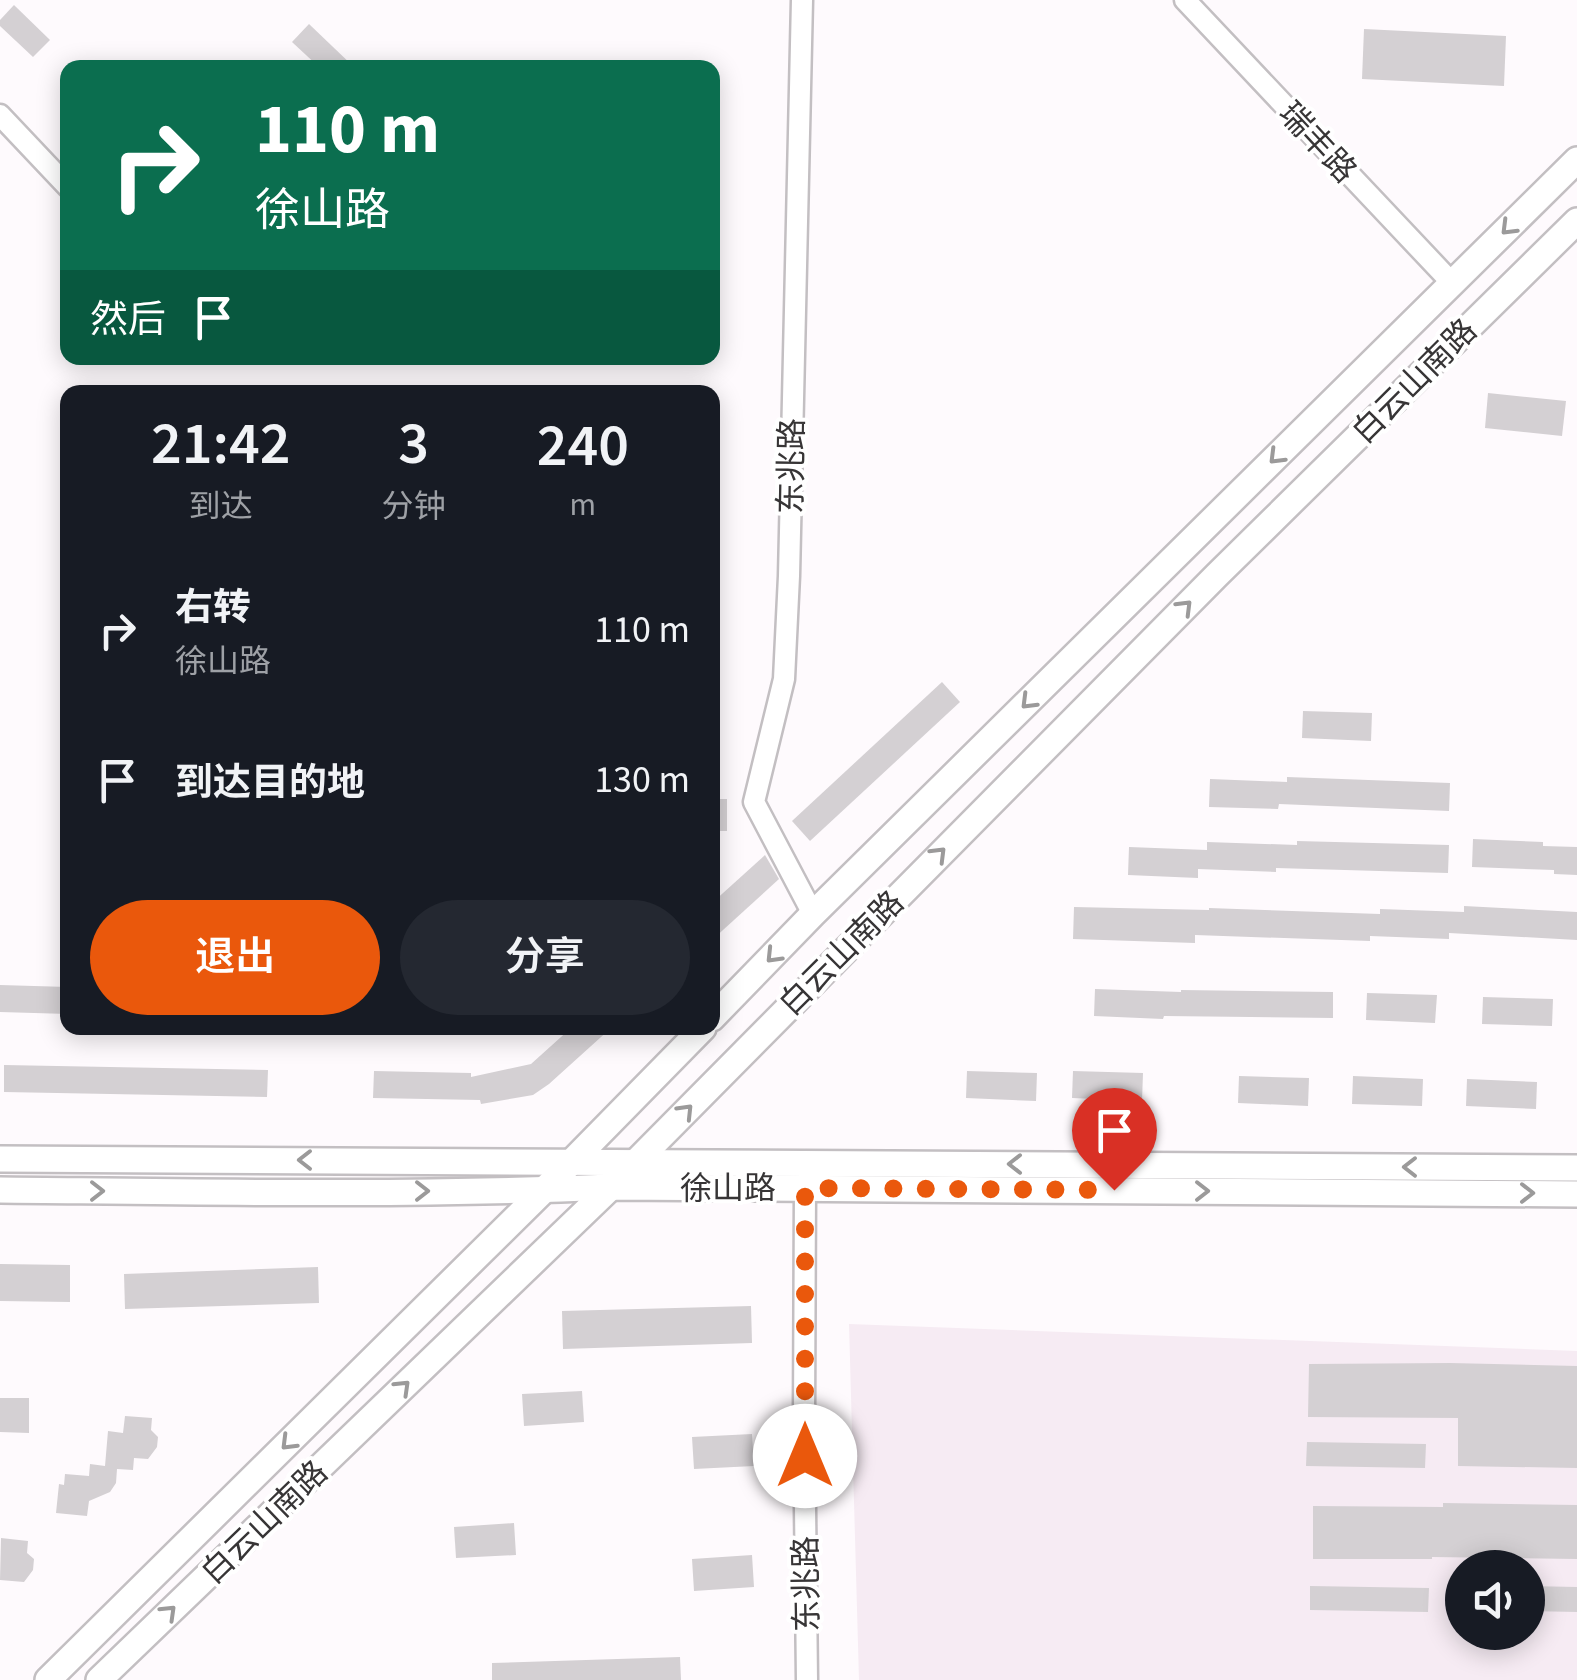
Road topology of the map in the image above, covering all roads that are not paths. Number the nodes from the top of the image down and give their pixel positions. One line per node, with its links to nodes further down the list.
1 (802, 0): 8 (street, 东兆路)
2 (1185, 0): 7 (street, 瑞丰路)
3 (0, 115): 5 (street)
4 (1577, 160): 7 (main road, 白云山南路, one-way to 7)
5 (60, 179)
6 (1577, 221): 13 (main road, 白云山南路, one-way to 6)
7 (1452, 283): 8 (main road, 白云山南路, one-way to 8)
8 (814, 914): 9 (main road, 白云山南路, one-way to 9)
9 (720, 1010)
10 (696, 1035): 12 (main road, 白云山南路)
11 (0, 1159): 12 (main road, 徐山路, one-way to 11)
12 (573, 1161): 13 (main road, 徐山路); 18 (main road, 白云山南路)
13 (636, 1162): 14 (main road, 徐山路, one-way to 13); 15 (main road, 白云山南路)
14 (1577, 1168)
15 (611, 1187): 16 (main road, 徐山路); 18 (main road, 徐山路); 21 (main road, 白云山南路, one-way to 15)
16 (805, 1188): 19 (main road, 徐山路, one-way to 19); 22 (street, 东兆路)
17 (0, 1190): 18 (main road, 徐山路, one-way to 18)
18 (544, 1190): 20 (main road, 白云山南路, one-way to 20)
19 (1577, 1194)
20 (48, 1680)
21 (99, 1680)
22 (808, 1680)

